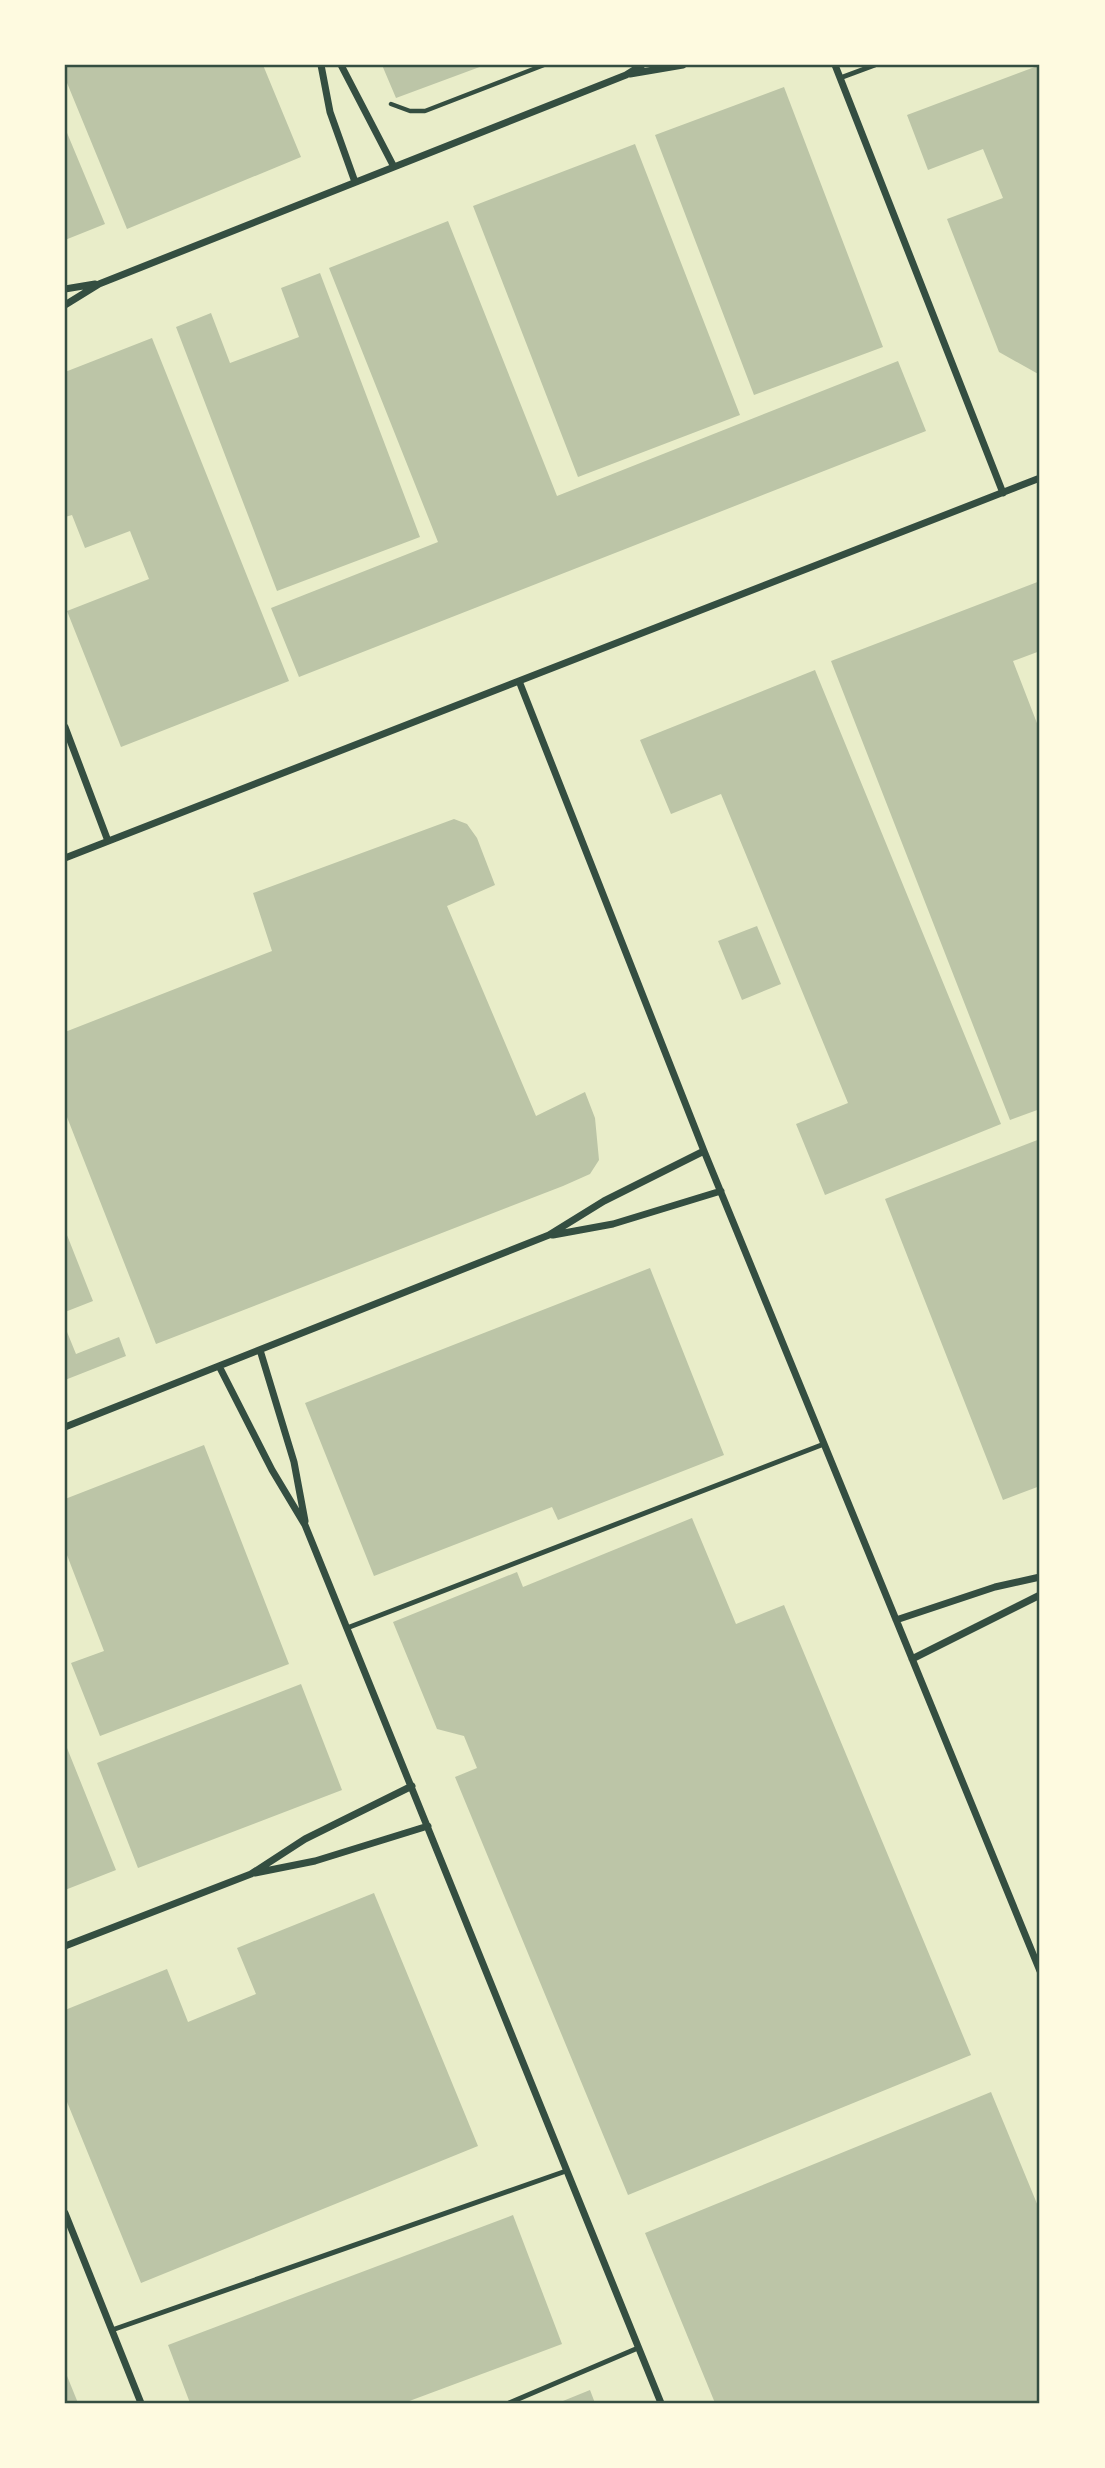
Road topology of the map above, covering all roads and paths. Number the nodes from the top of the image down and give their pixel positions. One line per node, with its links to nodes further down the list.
1 (321, 65): 12 (street)
2 (341, 65): 11 (street)
3 (544, 65): 10 (path)
4 (642, 65): 8 (street)
5 (683, 65): 8 (street)
6 (835, 65): 9 (street)
7 (875, 65): 9 (lane)
8 (626, 75): 11 (street)
9 (840, 78): 17 (street)
10 (383, 99)
11 (394, 167): 12 (street)
12 (355, 182): 13 (street)
13 (99, 284): 14 (street); 15 (street)
14 (65, 289)
15 (65, 305)
16 (1040, 478): 17 (street)
17 (1003, 493): 18 (street)
18 (519, 681): 20 (street); 22 (street)
19 (65, 727): 20 (street)
20 (108, 841): 21 (street)
21 (65, 858)
22 (704, 1151): 23 (street); 24 (street)
23 (721, 1191): 24 (street); 28 (street)
24 (549, 1235): 25 (street)
25 (260, 1350): 26 (street); 29 (street)
26 (219, 1366): 27 (street); 29 (street)
27 (65, 1427)
28 (824, 1444): 32 (street); 33 (lane)
29 (305, 1525): 33 (street)
30 (1040, 1577): 32 (street)
31 (1040, 1595): 34 (street)
32 (896, 1620): 34 (street)
33 (347, 1628): 35 (street)
34 (912, 1660): 39 (street)
35 (412, 1786): 36 (street); 37 (street)
36 (428, 1826): 37 (street); 40 (street)
37 (251, 1874): 38 (street)
38 (65, 1946)
39 (1040, 1971)
40 (566, 2171): 42 (lane); 43 (street)
41 (65, 2213): 42 (street)
42 (112, 2330): 44 (street)
43 (638, 2348): 45 (lane); 46 (street)
44 (141, 2403)
45 (509, 2403)
46 (661, 2403)

